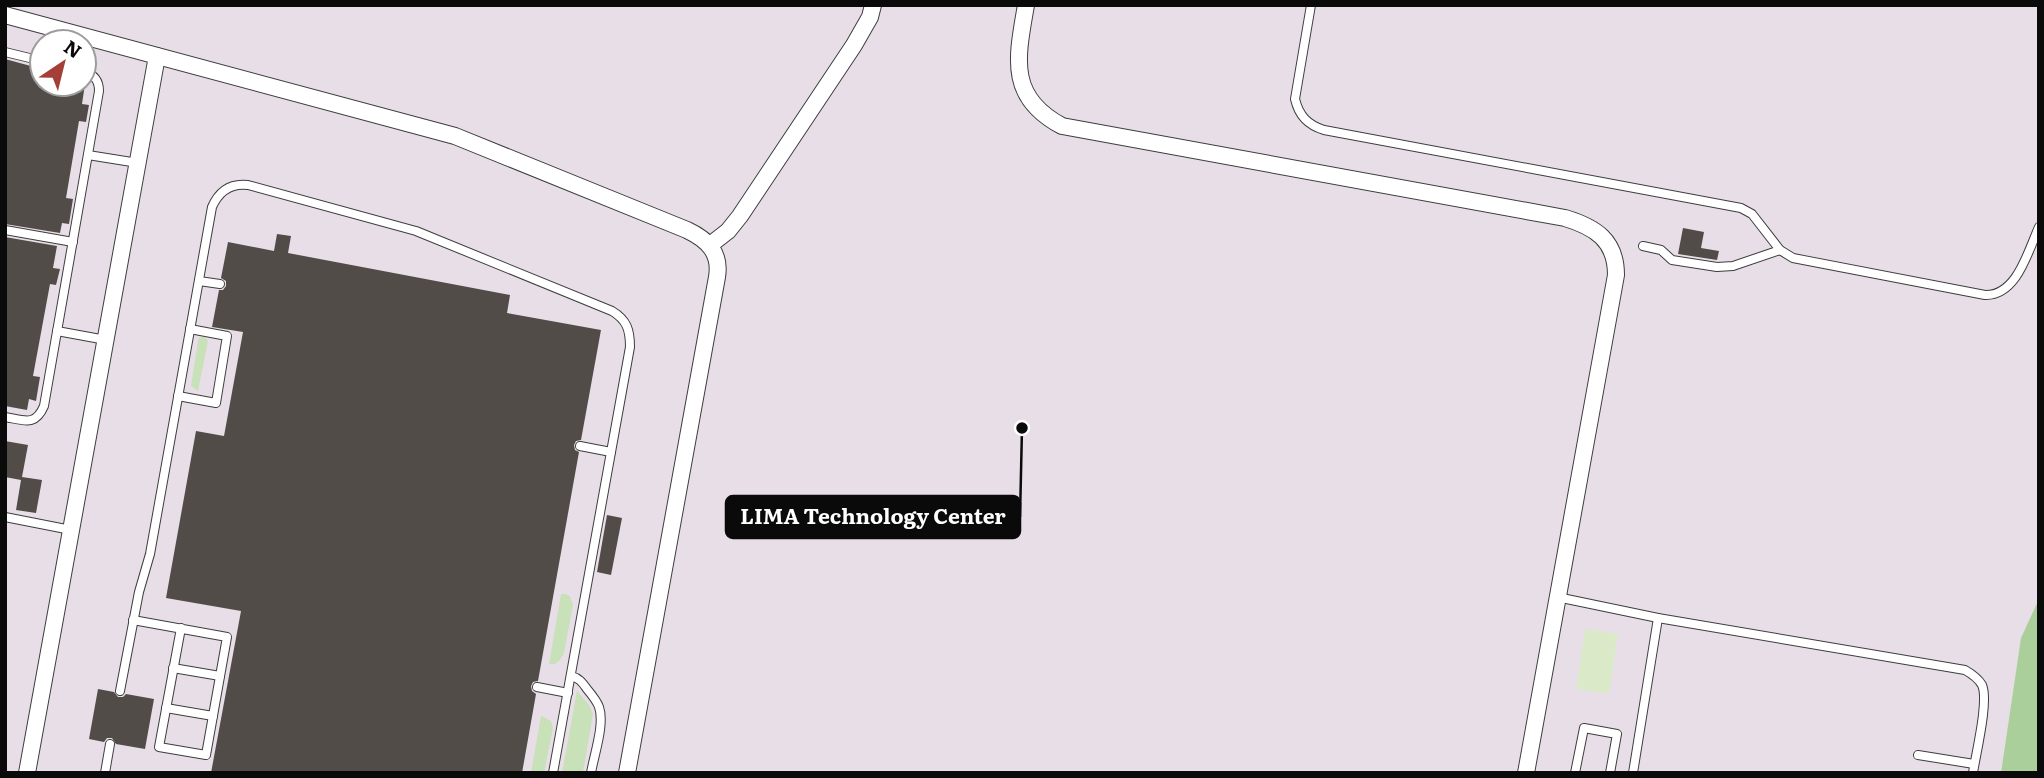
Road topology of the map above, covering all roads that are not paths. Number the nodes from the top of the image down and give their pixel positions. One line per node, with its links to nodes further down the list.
1 (873, 5): 14 (street)
2 (1026, 5): 28 (street)
3 (1311, 5): 16 (lane)
4 (5, 15): 6 (street)
5 (5, 52): 7 (lane)
6 (157, 56): 10 (street); 14 (street)
7 (28, 58)
8 (97, 98): 9 (lane)
9 (88, 155): 10 (lane); 13 (lane)
10 (138, 163): 21 (street)
11 (2039, 227): 16 (lane)
12 (5, 230): 13 (lane)
13 (73, 242): 20 (lane)
14 (710, 245): 47 (street)
15 (1643, 246): 16 (lane)
16 (1780, 250)
17 (199, 281): 18 (lane); 19 (lane); 25 (lane)
18 (220, 284)
19 (190, 330): 22 (lane); 22 (lane)
20 (57, 331): 21 (lane); 23 (lane)
21 (106, 340): 27 (street)
22 (178, 396): 30 (lane)
23 (5, 417)
24 (580, 446): 25 (lane)
25 (611, 452): 34 (lane)
26 (5, 517): 27 (lane)
27 (71, 530): 43 (street)
28 (1557, 597): 29 (lane); 48 (street)
29 (1658, 618): 42 (lane); 51 (lane)
30 (134, 620): 31 (lane); 36 (lane)
31 (181, 628): 32 (lane); 33 (lane)
32 (173, 668): 33 (lane); 38 (lane)
33 (220, 676): 39 (lane)
34 (571, 676): 37 (lane); 46 (lane)
35 (537, 687): 37 (lane)
36 (120, 691)
37 (568, 693): 45 (lane)
38 (166, 708): 39 (lane); 39 (lane)
39 (213, 716)
40 (110, 744): 44 (lane)
41 (1918, 755): 42 (lane)
42 (1973, 768)
43 (27, 773)
44 (105, 773)
45 (553, 773)
46 (591, 773)
47 (627, 773)
48 (1526, 773)
49 (1576, 773): 50 (lane)
50 (1610, 773)
51 (1633, 773)

